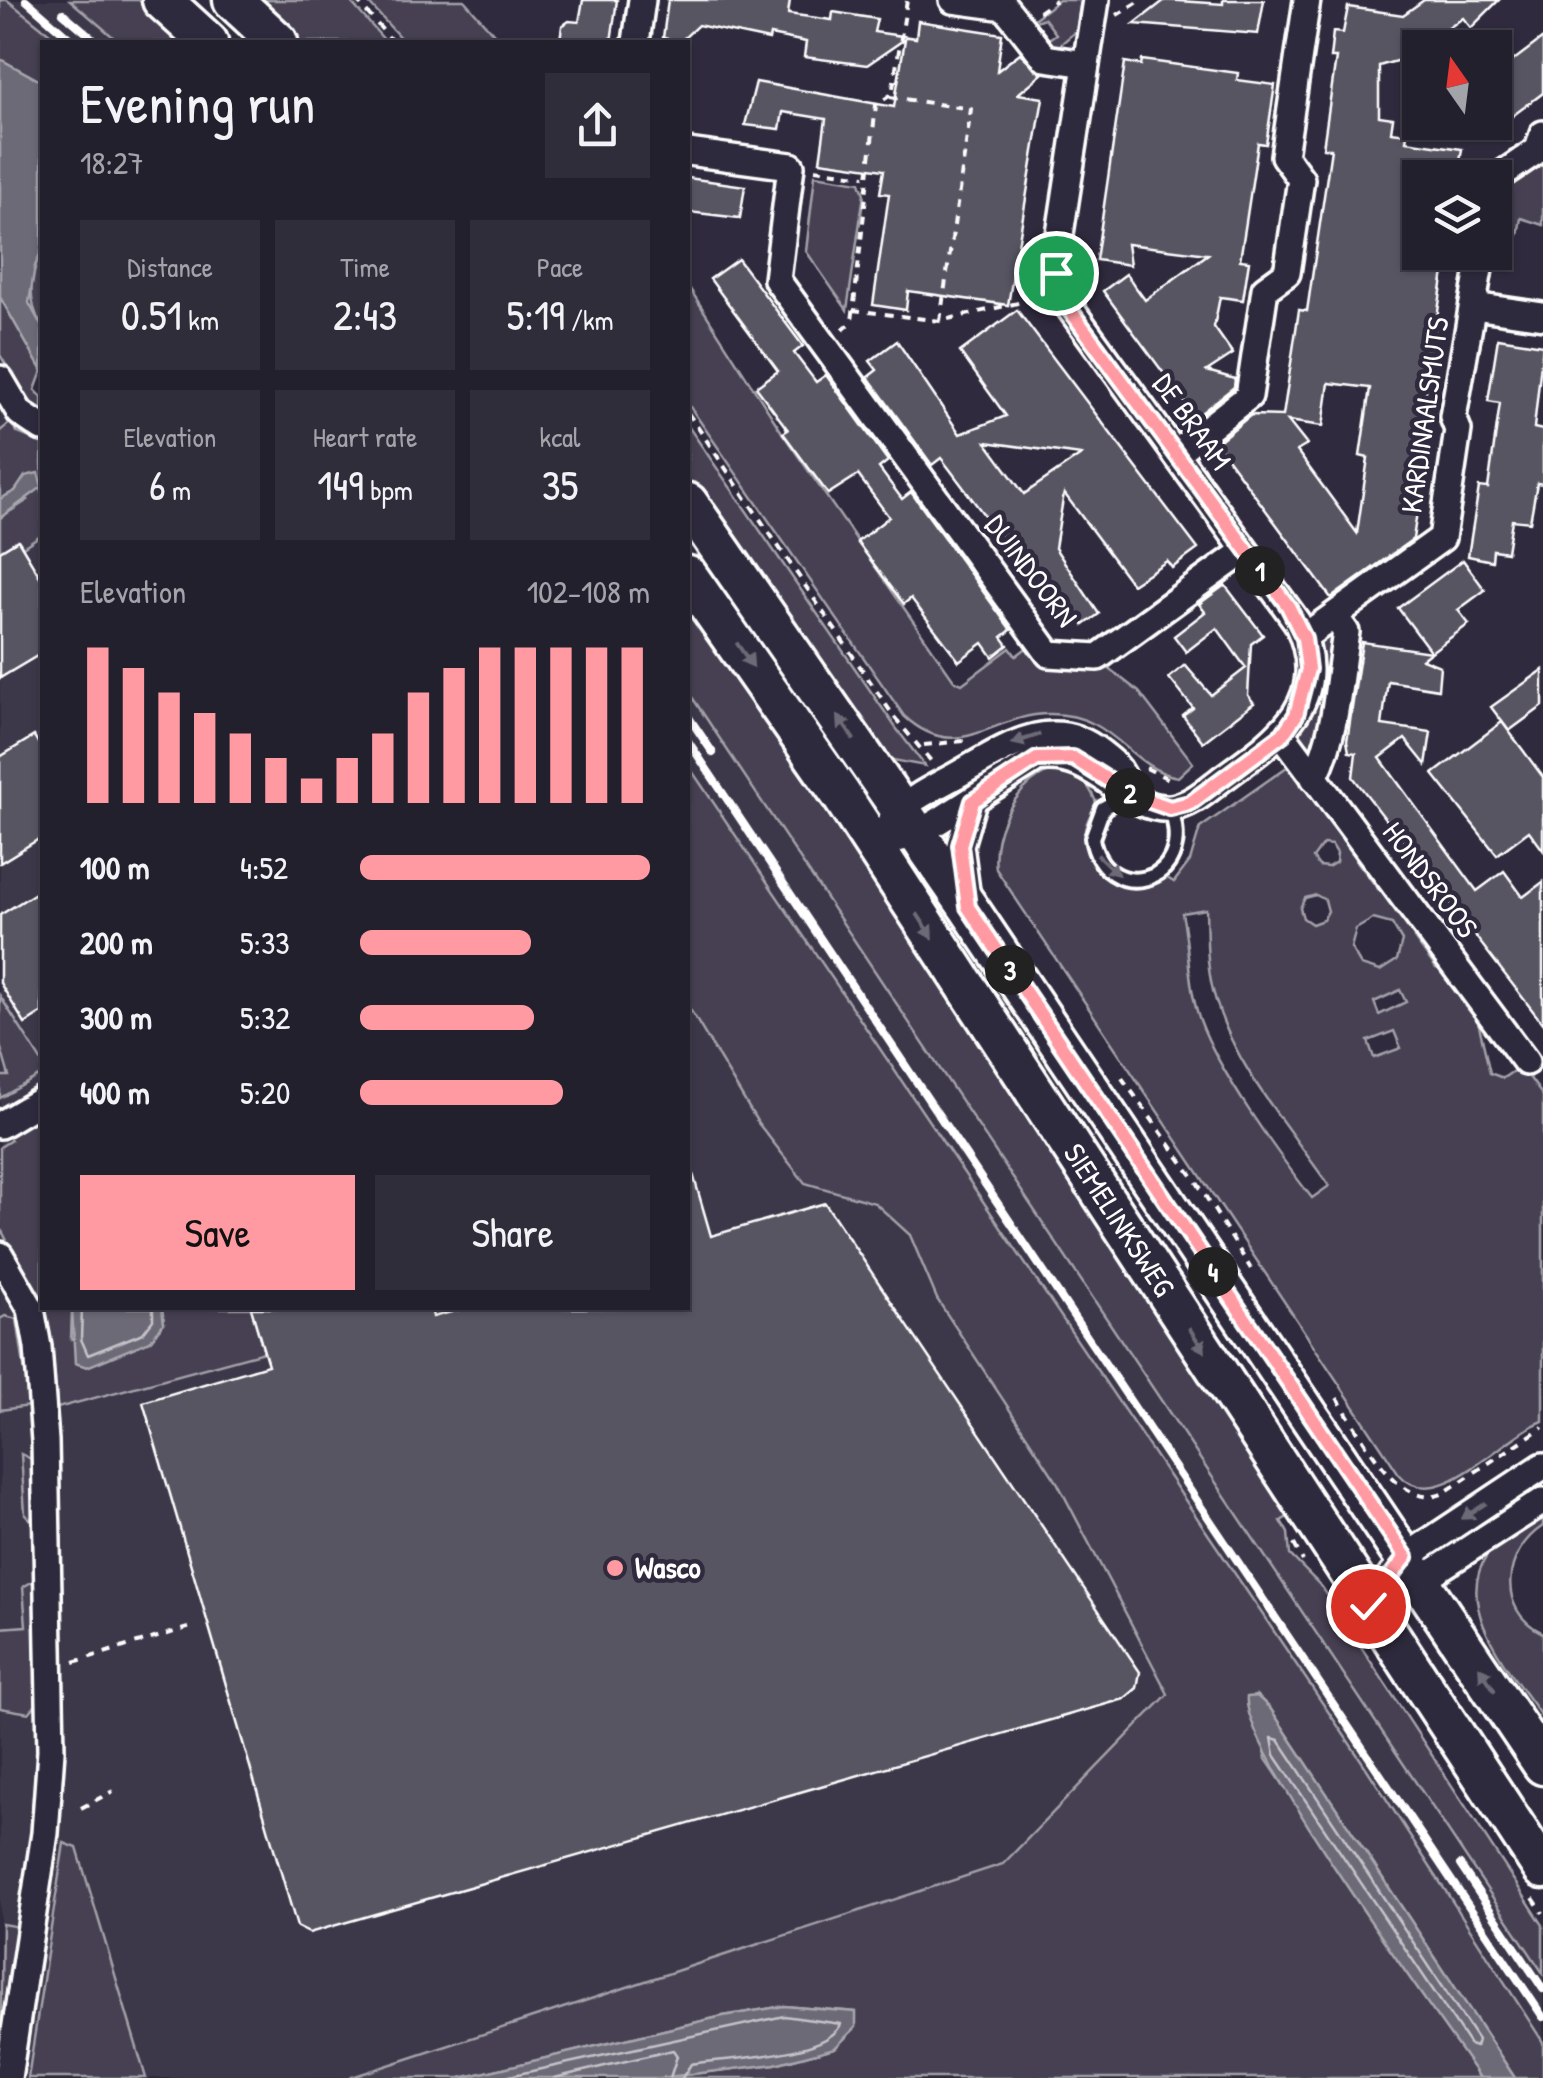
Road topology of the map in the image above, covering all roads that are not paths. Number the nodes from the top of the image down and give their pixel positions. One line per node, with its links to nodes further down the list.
1 (162, 0): 7 (main road)
2 (232, 0): 8 (main road)
3 (642, 0): 9 (street)
4 (952, 0): 10 (street)
5 (1096, 0): 10 (street)
6 (1307, 0): 19 (street)
7 (206, 40)
8 (276, 40)
9 (636, 40)
10 (1086, 64): 19 (street, DE BRAAM)
11 (1543, 134): 13 (street)
12 (690, 152): 21 (street, DUINDOORN)
13 (1512, 168)
14 (1479, 270): 15 (street, KARDINAALSMUTS)
15 (1474, 306): 16 (street); 23 (street, KARDINAALSMUTS)
16 (1543, 316)
17 (0, 379): 18 (street)
18 (40, 427)
19 (1176, 453): 21 (street, DE BRAAM)
20 (690, 506): 30 (main road, SIEMELINKSWEG, one-way to 20)
21 (1244, 551): 24 (street, DE BRAAM)
22 (690, 579): 31 (main road, SIEMELINKSWEG, one-way to 31)
23 (1336, 618): 24 (street, KARDINAALSMUTS); 26 (street)
24 (1304, 638): 25 (street, DE BRAAM)
25 (1283, 734): 26 (street, HONDSROOS); 29 (street, DE BRAAM)
26 (1314, 778): 33 (street, HONDSROOS)
27 (1130, 794): 28 (street); 29 (street); 29 (lane, one-way to 29); 30 (street, one-way to 30)
28 (973, 801): 30 (street); 32 (street)
29 (1170, 808)
30 (909, 821): 31 (street); 32 (main road, SIEMELINKSWEG)
31 (872, 845): 40 (main road, SIEMELINKSWEG, one-way to 40)
32 (968, 907): 39 (main road, SIEMELINKSWEG)
33 (1526, 1062)
34 (40, 1101): 35 (street)
35 (0, 1125)
36 (0, 1255): 43 (street)
37 (1543, 1466): 39 (street, one-way to 39)
38 (1543, 1501): 39 (street)
39 (1414, 1570): 40 (street); 41 (main road, SIEMELINKSWEG, one-way to 39)
40 (1368, 1606): 42 (main road, SIEMELINKSWEG)
41 (1542, 1762)
42 (1543, 1869)
43 (8, 2078)

